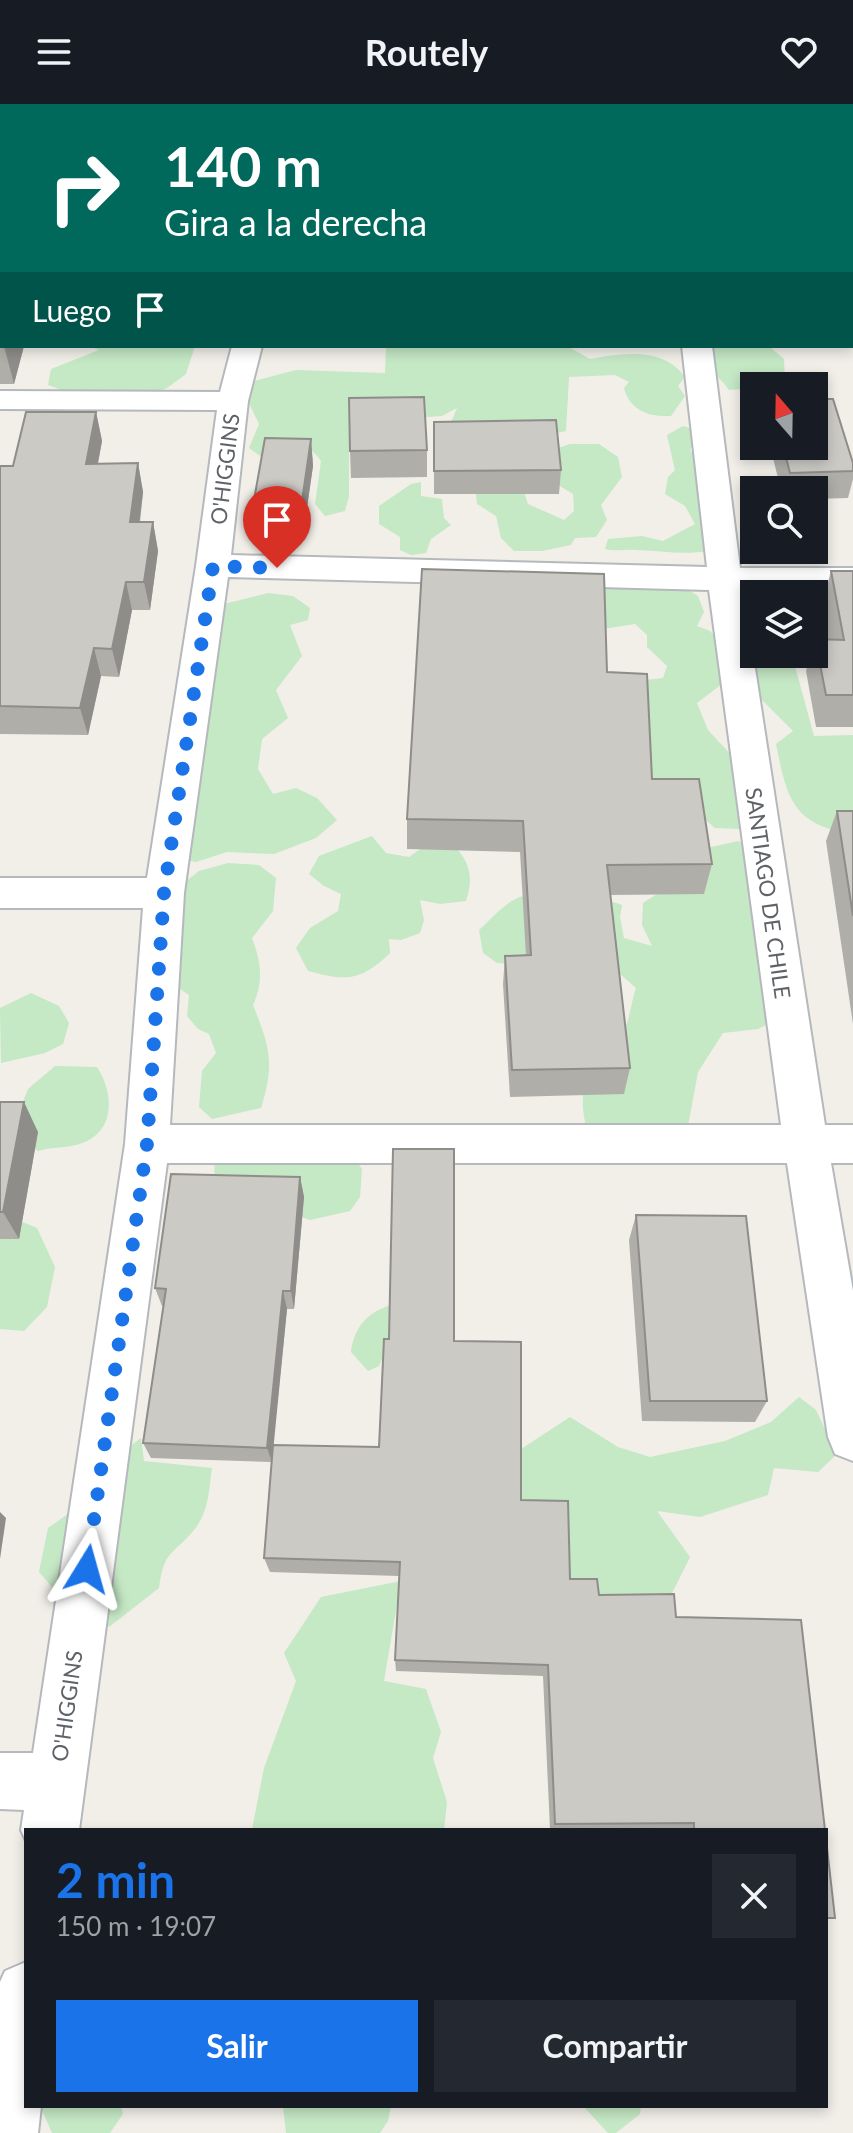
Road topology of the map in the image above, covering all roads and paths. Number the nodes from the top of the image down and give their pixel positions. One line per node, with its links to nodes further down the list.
1 (246, 348): 4 (street, O'HIGGINS)
2 (697, 348): 6 (street, SANTIAGO DE CHILE)
3 (0, 400): 4 (street)
4 (233, 401): 5 (street, O'HIGGINS)
5 (213, 566): 6 (street); 9 (street, O'HIGGINS)
6 (723, 579): 7 (street); 12 (street, SANTIAGO DE CHILE)
7 (853, 579)
8 (0, 893): 9 (street)
9 (164, 893): 10 (street, O'HIGGINS)
10 (147, 1144): 12 (street); 15 (street, O'HIGGINS)
11 (853, 1144): 12 (street)
12 (805, 1145): 13 (street, SANTIAGO DE CHILE)
13 (853, 1437)
14 (0, 1781): 15 (street)
15 (53, 1806)
16 (24, 2006): 17 (street)
17 (6, 2133)

